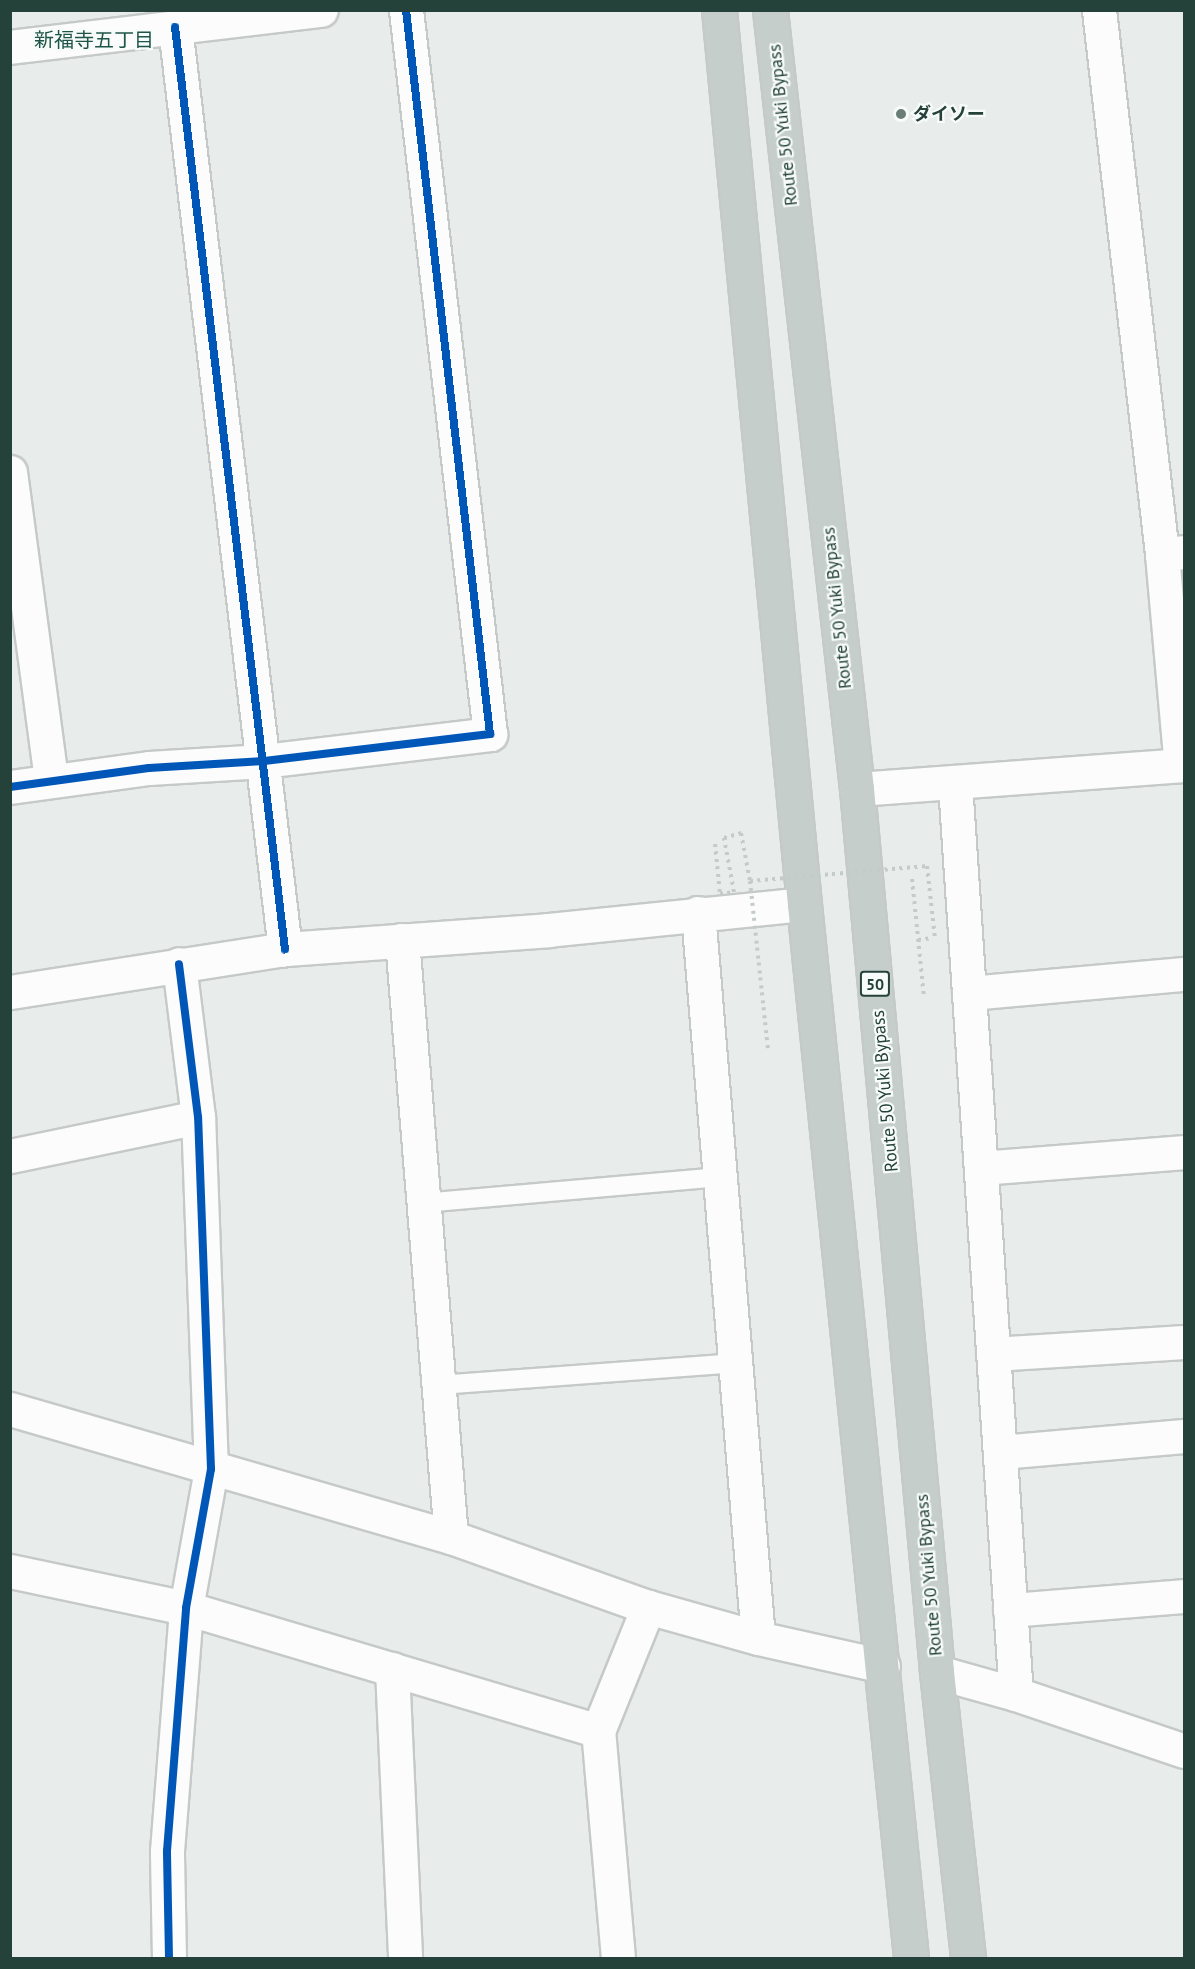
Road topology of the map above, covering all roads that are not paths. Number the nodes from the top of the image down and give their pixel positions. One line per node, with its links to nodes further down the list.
1 (321, 10): 6 (street)
2 (406, 10): 10 (street)
3 (719, 10): 16 (highway)
4 (770, 10): 15 (highway, Route 50 Yuki Bypass / 50)
5 (1099, 10): 9 (street)
6 (175, 27): 7 (street); 10 (street)
7 (10, 47)
8 (10, 472): 12 (street)
9 (1173, 553): 11 (street)
10 (264, 761): 12 (street); 19 (street)
11 (1183, 765): 13 (street)
12 (51, 780): 14 (street)
13 (955, 784): 15 (street); 23 (street)
14 (10, 787)
15 (857, 789): 47 (highway, Route 50 Yuki Bypass / 50)
16 (804, 904): 17 (street); 45 (highway)
17 (698, 913): 18 (street); 28 (street)
18 (402, 940): 19 (street); 29 (street)
19 (285, 949): 20 (street)
20 (178, 964): 22 (street); 24 (street)
21 (1185, 974): 23 (street)
22 (10, 992)
23 (969, 993): 27 (street)
24 (198, 1117): 26 (street); 37 (street)
25 (1185, 1152): 27 (street)
26 (10, 1156)
27 (981, 1168): 31 (street)
28 (720, 1177): 29 (lane); 32 (street)
29 (423, 1203): 33 (street)
30 (1185, 1342): 31 (street)
31 (993, 1354): 36 (street)
32 (735, 1363): 33 (lane); 44 (street)
33 (438, 1386): 38 (street)
34 (10, 1409): 37 (street)
35 (1185, 1436): 36 (street)
36 (1000, 1452): 43 (street)
37 (211, 1469): 38 (street); 42 (street)
38 (451, 1537): 41 (street)
39 (10, 1570): 42 (street)
40 (1185, 1596): 43 (street)
41 (648, 1607): 44 (street); 49 (street)
42 (186, 1608): 46 (street); 51 (street)
43 (1010, 1610): 48 (street)
44 (758, 1638): 45 (street)
45 (883, 1666): 54 (highway)
46 (392, 1669): 49 (street); 52 (street)
47 (937, 1672): 48 (street); 55 (highway, Route 50 Yuki Bypass / 50)
48 (1016, 1694): 50 (street)
49 (598, 1731): 53 (street)
50 (1185, 1751)
51 (169, 1959)
52 (405, 1959)
53 (618, 1959)
54 (912, 1959)
55 (968, 1959)

